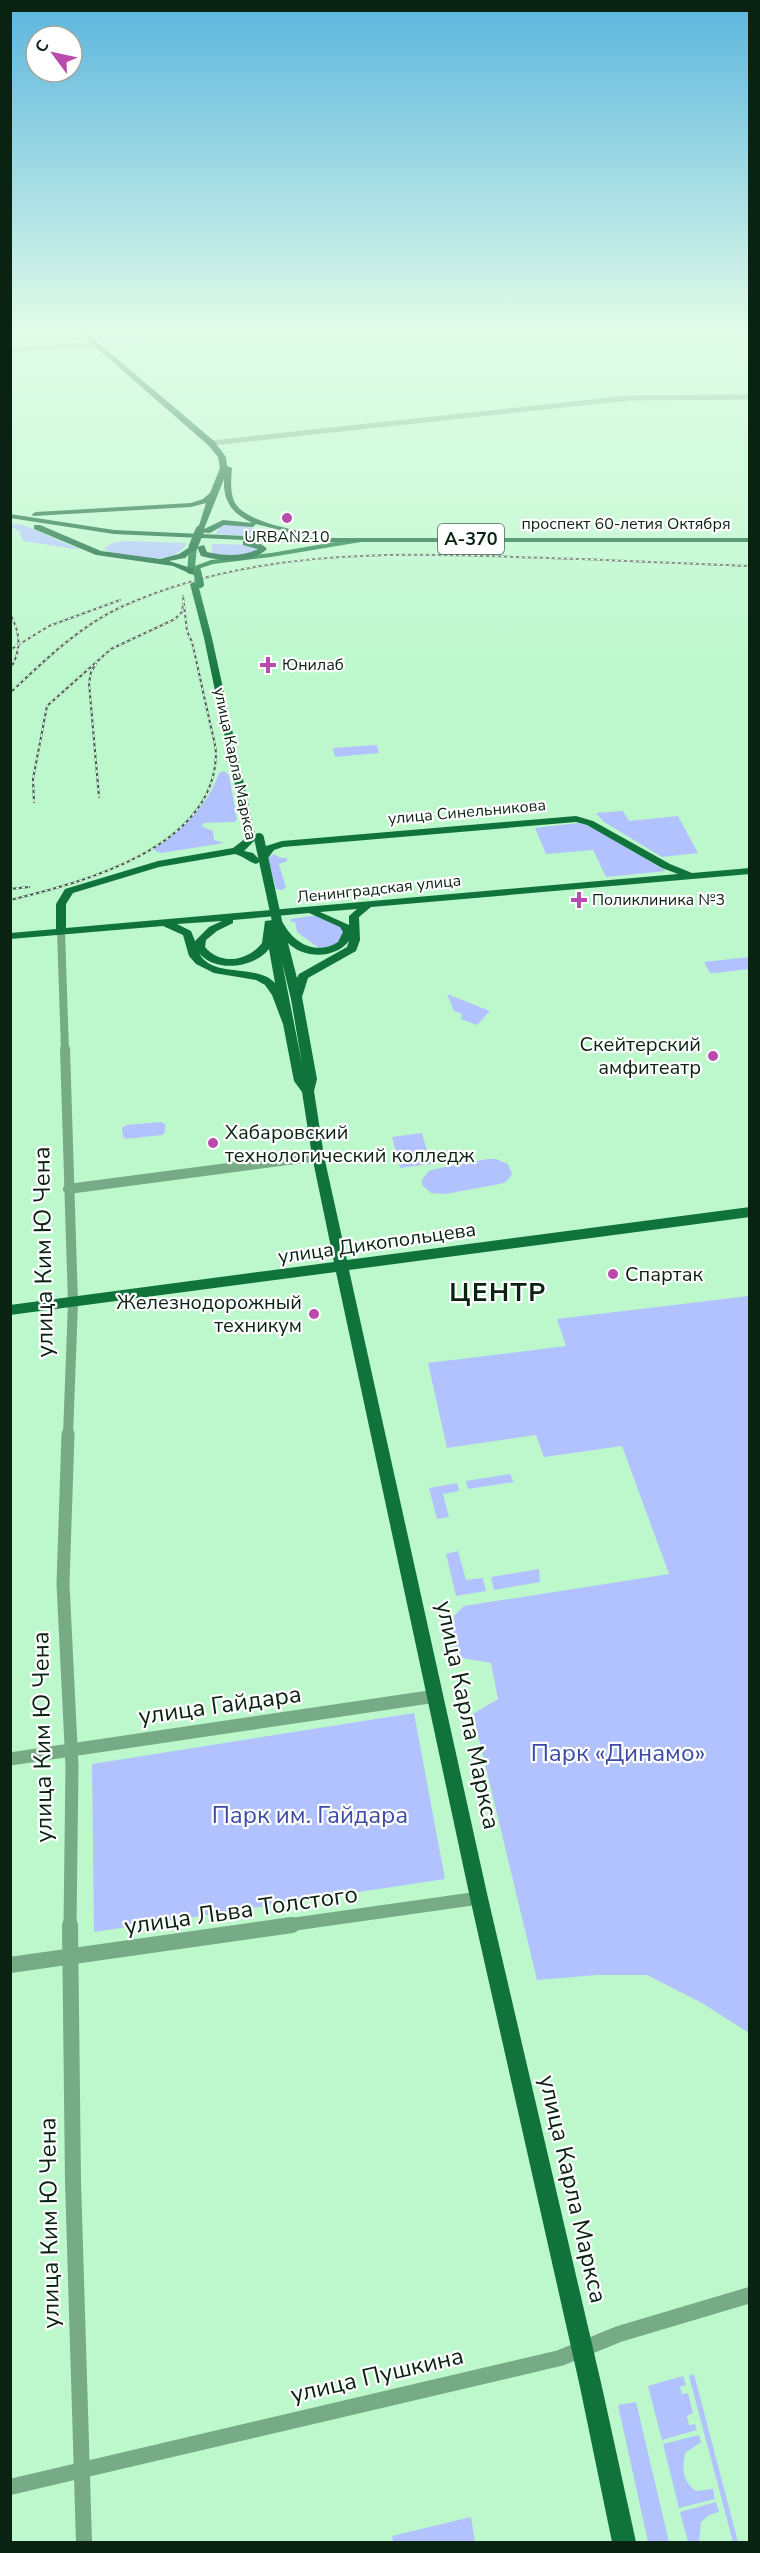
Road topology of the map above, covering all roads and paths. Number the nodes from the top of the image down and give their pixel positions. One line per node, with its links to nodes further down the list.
1 (216, 448): 4 (highway)
2 (220, 448): 3 (highway)
3 (228, 475): 6 (highway); 10 (highway)
4 (215, 493): 5 (highway); 6 (highway)
5 (10, 517): 7 (highway, проспект 60-летия Октября / А-370); 9 (highway, проспект 60-летия Октября / А-370); 14 (highway)
6 (203, 528): 7 (highway); 8 (highway); 13 (highway)
7 (123, 533): 8 (highway, проспект 60-летия Октября / А-370)
8 (233, 538): 10 (highway, проспект 60-летия Октября / А-370)
9 (166, 540): 12 (highway, проспект 60-летия Октября / А-370); 13 (highway)
10 (358, 540): 11 (highway, проспект 60-летия Октября / А-370); 12 (highway, проспект 60-летия Октября / А-370); 14 (main road)
11 (750, 540)
12 (213, 542): 13 (highway)
13 (197, 547): 14 (main road, улица Карла Маркса)
14 (194, 571): 15 (main road, улица Карла Маркса)
15 (197, 584): 16 (main road, улица Карла Маркса); 16 (main road, улица Карла Маркса)
16 (255, 839): 17 (main road); 18 (main road); 19 (main road, улица Карла Маркса)
17 (282, 844): 19 (main road, улица Синельникова); 20 (main road, улица Синельникова)
18 (235, 851): 19 (main road); 30 (main road)
19 (260, 858): 27 (main road, улица Карла Маркса)
20 (666, 866): 22 (main road, улица Синельникова); 23 (main road)
21 (750, 870): 22 (main road, Ленинградская улица)
22 (690, 876): 23 (main road, Ленинградская улица)
23 (665, 878): 24 (main road, Ленинградская улица)
24 (374, 903): 25 (main road, Ленинградская улица); 29 (main road)
25 (300, 912): 26 (main road, Ленинградская улица); 29 (main road)
26 (243, 917): 28 (main road, Ленинградская улица); 32 (main road)
27 (273, 921): 29 (main road); 32 (main road); 33 (main road, улица Карла Маркса); 34 (main road, улица Карла Маркса)
28 (155, 922): 30 (main road, Ленинградская улица); 32 (main road)
29 (351, 928): 33 (main road)
30 (61, 931): 31 (main road, Ленинградская улица); 37 (street, улица Ким Ю Чена)
31 (10, 936)
32 (195, 944): 34 (main road)
33 (297, 999): 35 (main road, улица Карла Маркса)
34 (287, 1022): 35 (main road, улица Карла Маркса)
35 (308, 1091): 36 (main road, улица Карла Маркса)
36 (318, 1156): 37 (street); 39 (main road, улица Карла Маркса)
37 (68, 1189): 40 (street, улица Ким Ю Чена)
38 (750, 1212): 39 (main road, улица Дикопольцева)
39 (343, 1268): 40 (main road, улица Дикопольцева); 42 (main road, улица Карла Маркса)
40 (73, 1304): 41 (main road, улица Дикопольцева); 43 (street, улица Ким Ю Чена)
41 (10, 1310)
42 (436, 1696): 43 (street, улица Гайдара); 45 (main road, улица Карла Маркса)
43 (71, 1750): 44 (street, улица Гайдара); 46 (street, улица Ким Ю Чена)
44 (10, 1759)
45 (478, 1898): 46 (street, улица Льва Толстого); 49 (main road, улица Карла Маркса)
46 (70, 1958): 47 (street, улица Льва Толстого); 50 (street, улица Ким Ю Чена)
47 (10, 1965)
48 (750, 2295): 49 (street, улица Пушкина)
49 (582, 2349): 50 (street, улица Пушкина); 53 (main road, улица Карла Маркса)
50 (82, 2469): 51 (street, улица Пушкина); 52 (street, улица Ким Ю Чена)
51 (10, 2487)
52 (84, 2542)
53 (624, 2542)

